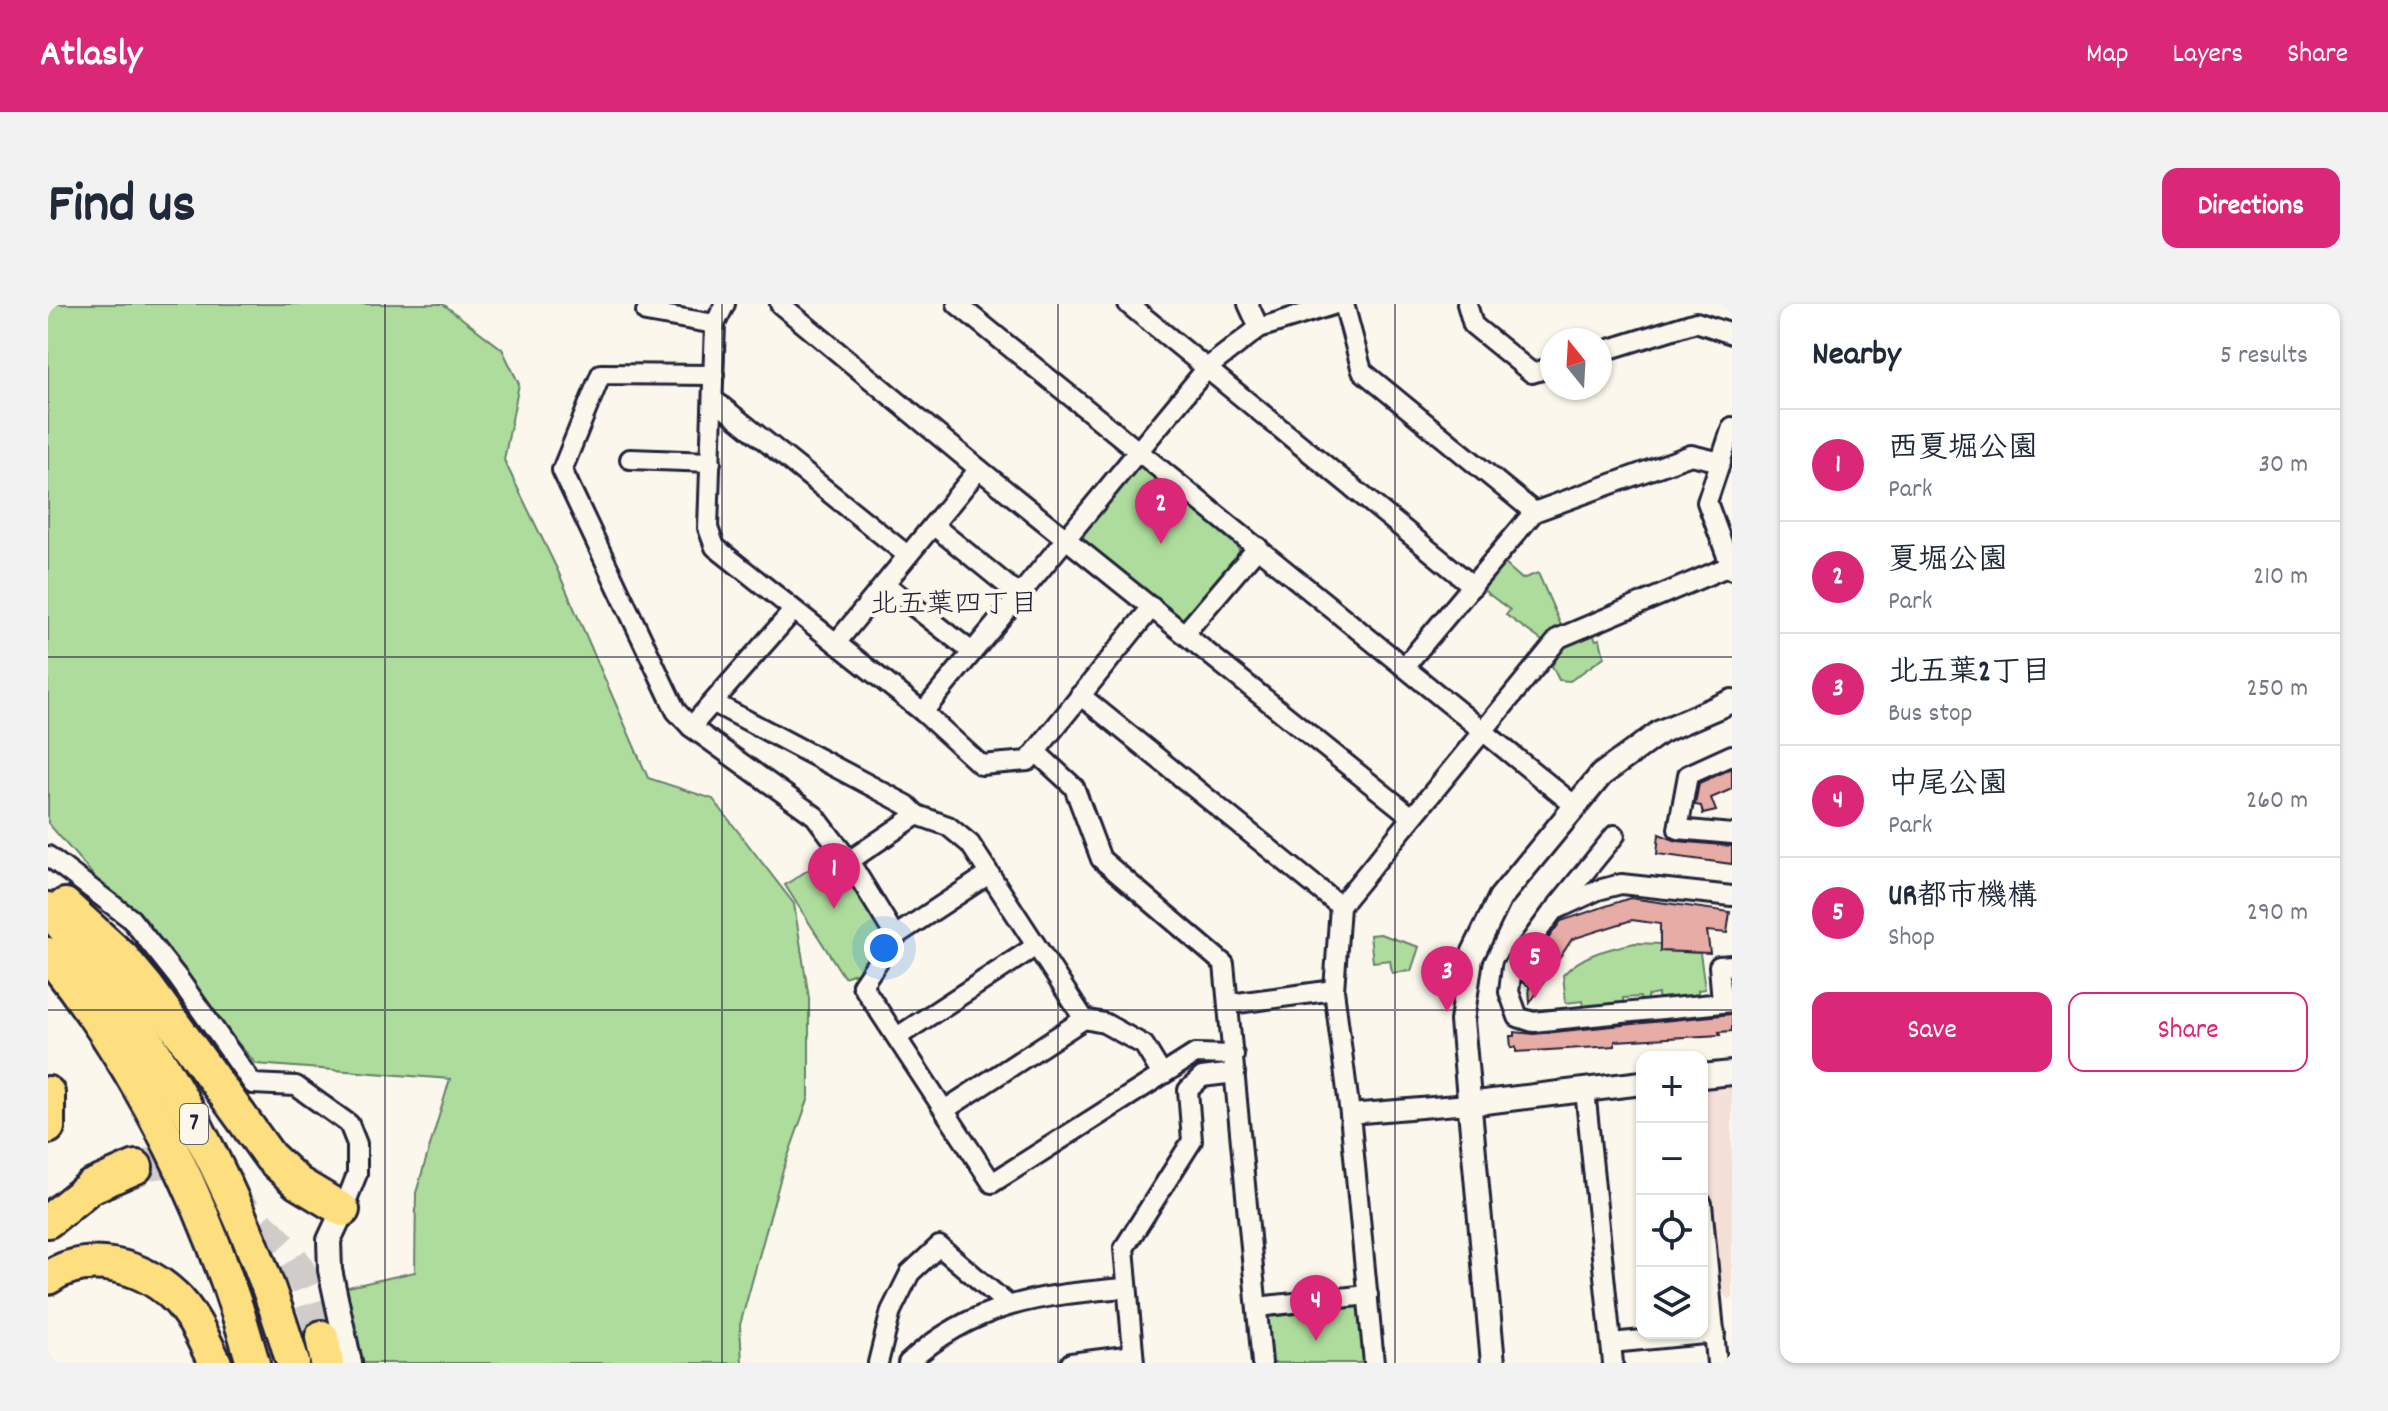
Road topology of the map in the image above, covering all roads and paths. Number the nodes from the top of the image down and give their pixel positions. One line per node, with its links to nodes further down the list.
1 (725, 304): 10 (street)
2 (780, 304): 23 (street)
3 (957, 304): 19 (street)
4 (1128, 304): 14 (street)
5 (1248, 304): 11 (street)
6 (1336, 304): 11 (street)
7 (1344, 304): 24 (street)
8 (1467, 304): 15 (street)
9 (646, 312): 10 (street)
10 (715, 324): 16 (street)
11 (1259, 328): 14 (street)
12 (1732, 334): 13 (street)
13 (1612, 348)
14 (1207, 368): 19 (street); 31 (street)
15 (1540, 371)
16 (714, 375): 17 (street); 43 (street)
17 (714, 400): 21 (street); 28 (street)
18 (1732, 427): 22 (street)
19 (1138, 450): 26 (street); 27 (street)
20 (630, 459): 21 (street)
21 (711, 462): 34 (street)
22 (1721, 462): 24 (street); 29 (street)
23 (979, 469): 25 (street); 26 (street)
24 (1534, 512): 31 (street)
25 (933, 525): 28 (street); 32 (street)
26 (1066, 537): 32 (street); 33 (street)
27 (1258, 547): 35 (street); 38 (street)
28 (907, 555): 30 (street)
29 (1731, 567): 44 (street)
30 (885, 584): 36 (street); 37 (street)
31 (1473, 586): 38 (street)
32 (1019, 595): 37 (street)
33 (1152, 607): 35 (street); 39 (street)
34 (793, 611): 36 (street); 41 (street)
35 (1185, 633): 49 (street)
36 (836, 643): 42 (street)
37 (972, 652): 42 (street)
38 (1405, 666): 44 (street)
39 (1080, 695): 45 (street); 57 (street)
40 (1732, 701): 47 (street)
41 (714, 703): 43 (street); 48 (street)
42 (923, 712): 45 (street)
43 (691, 727): 53 (street)
44 (1484, 731): 47 (street); 49 (street)
45 (1036, 752): 66 (street)
46 (1732, 755): 50 (street)
47 (1574, 805): 76 (street)
48 (917, 815): 53 (street); 54 (street)
49 (1412, 817): 57 (street)
50 (1732, 834)
51 (1615, 835): 59 (street)
52 (48, 856): 81 (street)
53 (849, 861): 60 (street)
54 (989, 874): 60 (street); 61 (street)
55 (48, 890): 81 (highway)
56 (1732, 896): 59 (street)
57 (1340, 906): 64 (street)
58 (48, 909): 96 (highway, 7)
59 (1553, 911): 65 (street)
60 (895, 936): 68 (street)
61 (1036, 946): 67 (street); 68 (street)
62 (48, 954): 95 (highway, 7)
63 (1732, 965): 65 (street)
64 (1334, 990): 66 (street); 78 (street)
65 (1727, 1002)
66 (1230, 1004): 69 (street)
67 (1084, 1019): 70 (street); 77 (street)
68 (897, 1037): 77 (street)
69 (1235, 1064): 70 (street); 85 (street); 89 (street)
70 (1161, 1073): 77 (street)
71 (1732, 1073): 72 (street)
72 (1708, 1075)
73 (1636, 1084): 74 (street)
74 (1585, 1090): 76 (street); 92 (street)
75 (48, 1093): 79 (highway)
76 (1468, 1104): 78 (street); 103 (street)
77 (946, 1109)
78 (1350, 1114): 86 (street)
79 (48, 1127)
80 (136, 1167): 82 (highway)
81 (343, 1210): 97 (street)
82 (48, 1221)
83 (1708, 1267): 90 (street)
84 (48, 1278): 94 (highway)
85 (1125, 1288): 87 (street); 93 (street)
86 (1368, 1295): 89 (street); 102 (street)
87 (1007, 1304): 98 (street); 99 (street)
88 (1732, 1306): 90 (street)
89 (1257, 1307): 101 (street)
90 (1712, 1309): 91 (street)
91 (1715, 1333): 92 (street); 105 (street)
92 (1611, 1343): 104 (street)
93 (1133, 1359): 100 (street)
94 (215, 1363)
95 (253, 1363)
96 (293, 1363)
97 (350, 1363)
98 (878, 1363)
99 (908, 1363)
100 (1071, 1363)
101 (1262, 1363)
102 (1374, 1363)
103 (1493, 1363)
104 (1613, 1363)
105 (1717, 1363)

